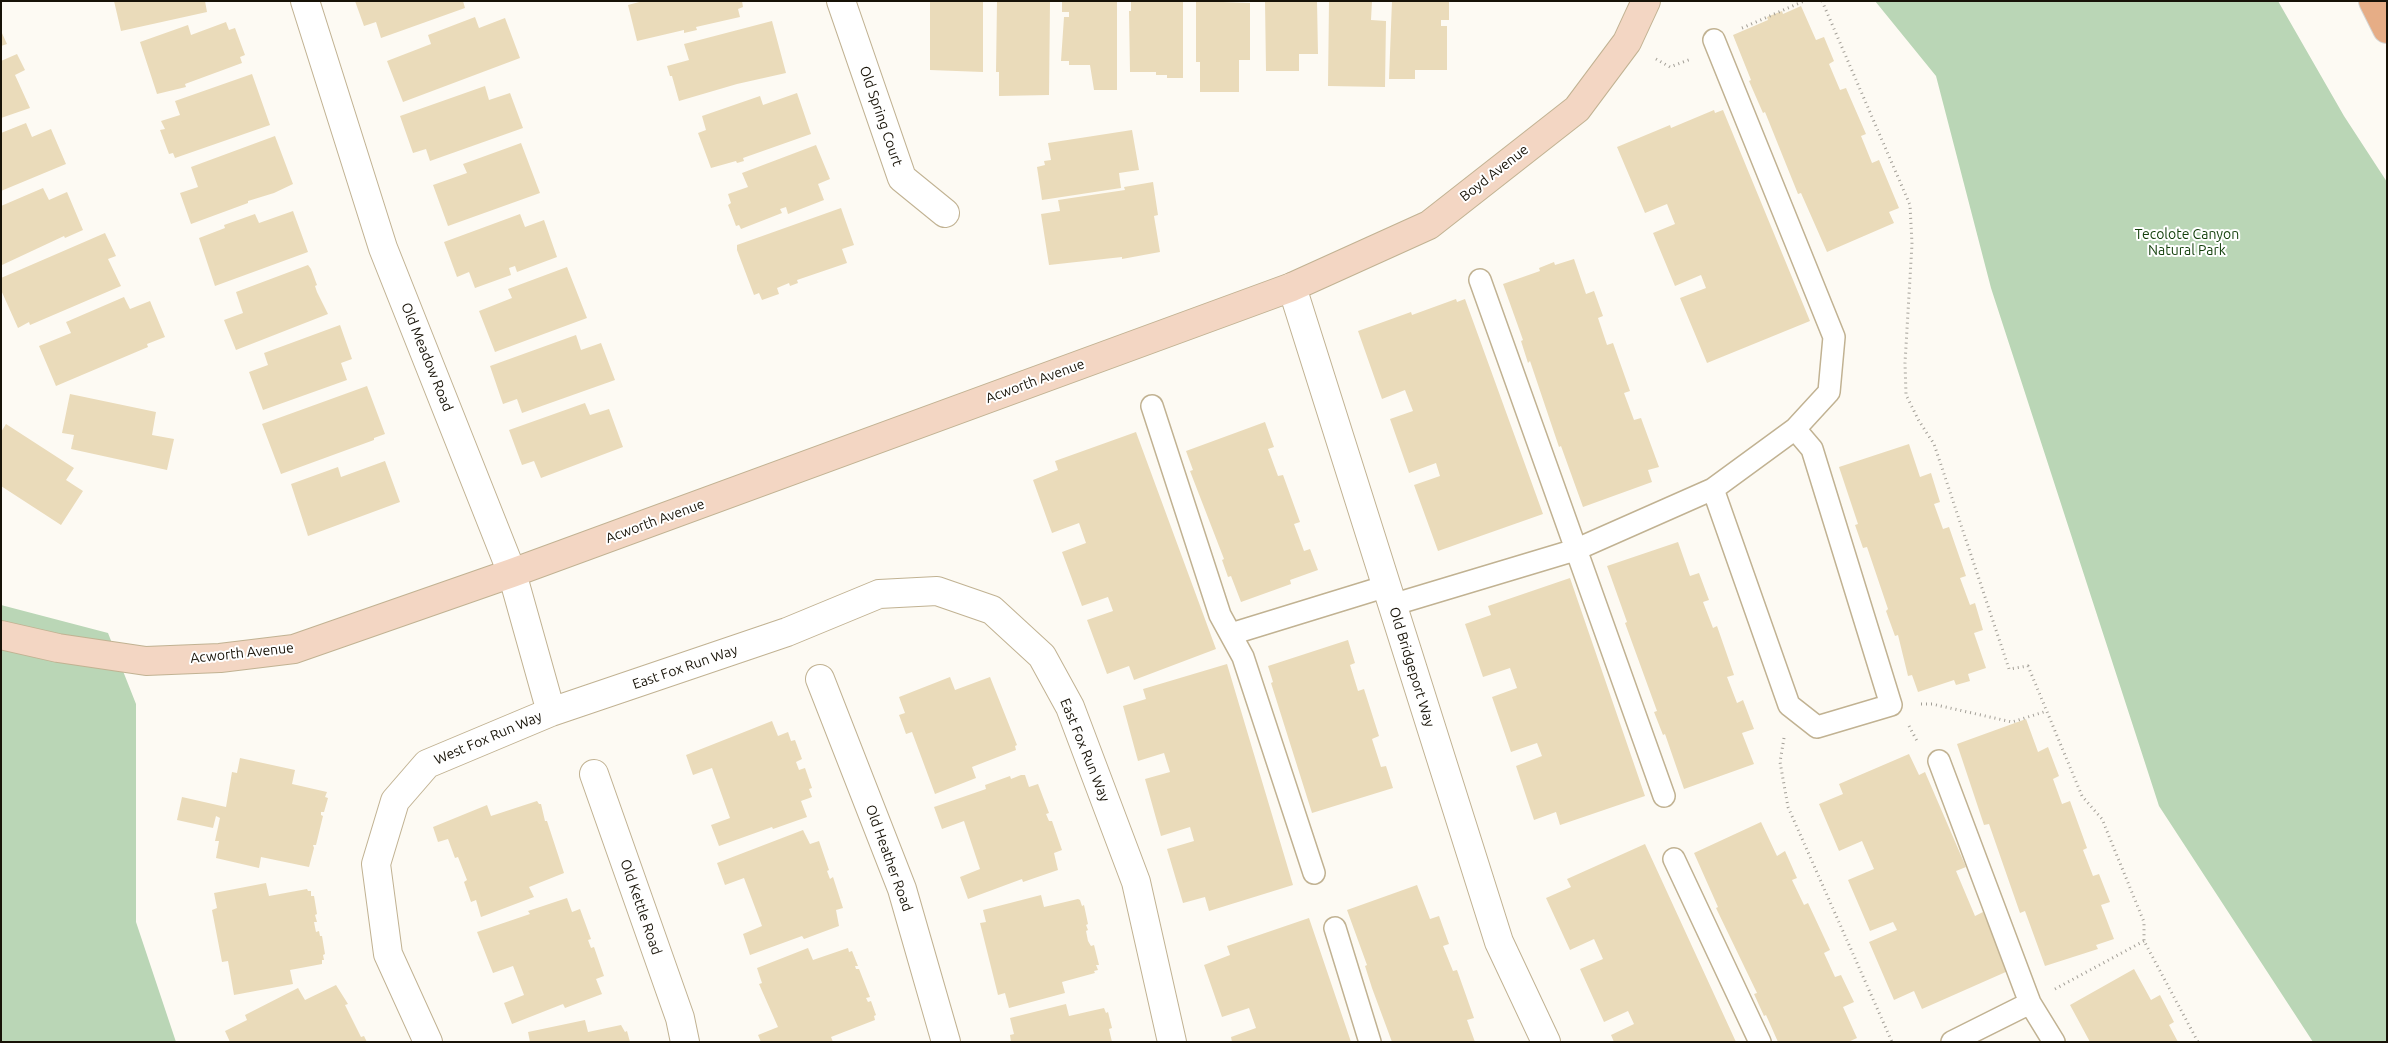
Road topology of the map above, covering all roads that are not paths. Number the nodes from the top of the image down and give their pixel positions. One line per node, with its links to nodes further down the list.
1 (305, 1): 14 (street, Old Meadow Road)
2 (841, 1): 7 (street, Old Spring Court)
3 (1646, 1): 9 (street, Boyd Avenue)
4 (2374, 2): 5 (main road)
5 (2387, 30)
6 (1714, 40): 11 (lane)
7 (945, 213)
8 (1480, 280): 13 (lane)
9 (1292, 287): 14 (street, Acworth Avenue); 15 (street, Old Bridgeport Way)
10 (1152, 406): 16 (lane)
11 (1795, 429): 12 (lane); 12 (lane)
12 (1713, 489): 13 (lane)
13 (1575, 550): 15 (lane); 22 (lane)
14 (512, 573): 17 (street, Acworth Avenue); 19 (street, Old Meadow Road)
15 (1390, 596): 16 (lane); 32 (street, Old Bridgeport Way)
16 (1231, 634): 24 (lane)
17 (1, 635)
18 (820, 679): 29 (street, Old Heather Road)
19 (551, 712): 27 (street, West Fox Run Way); 30 (street, East Fox Run Way)
20 (1939, 761): 26 (lane)
21 (594, 774): 28 (street, Old Kettle Road)
22 (1664, 796)
23 (1674, 859): 33 (lane)
24 (1314, 873)
25 (1335, 928): 31 (lane)
26 (2030, 1003): 34 (lane); 35 (lane)
27 (428, 1042)
28 (685, 1042)
29 (946, 1042)
30 (1172, 1042)
31 (1370, 1042)
32 (1546, 1042)
33 (1760, 1042)
34 (1952, 1042)
35 (2054, 1042)

